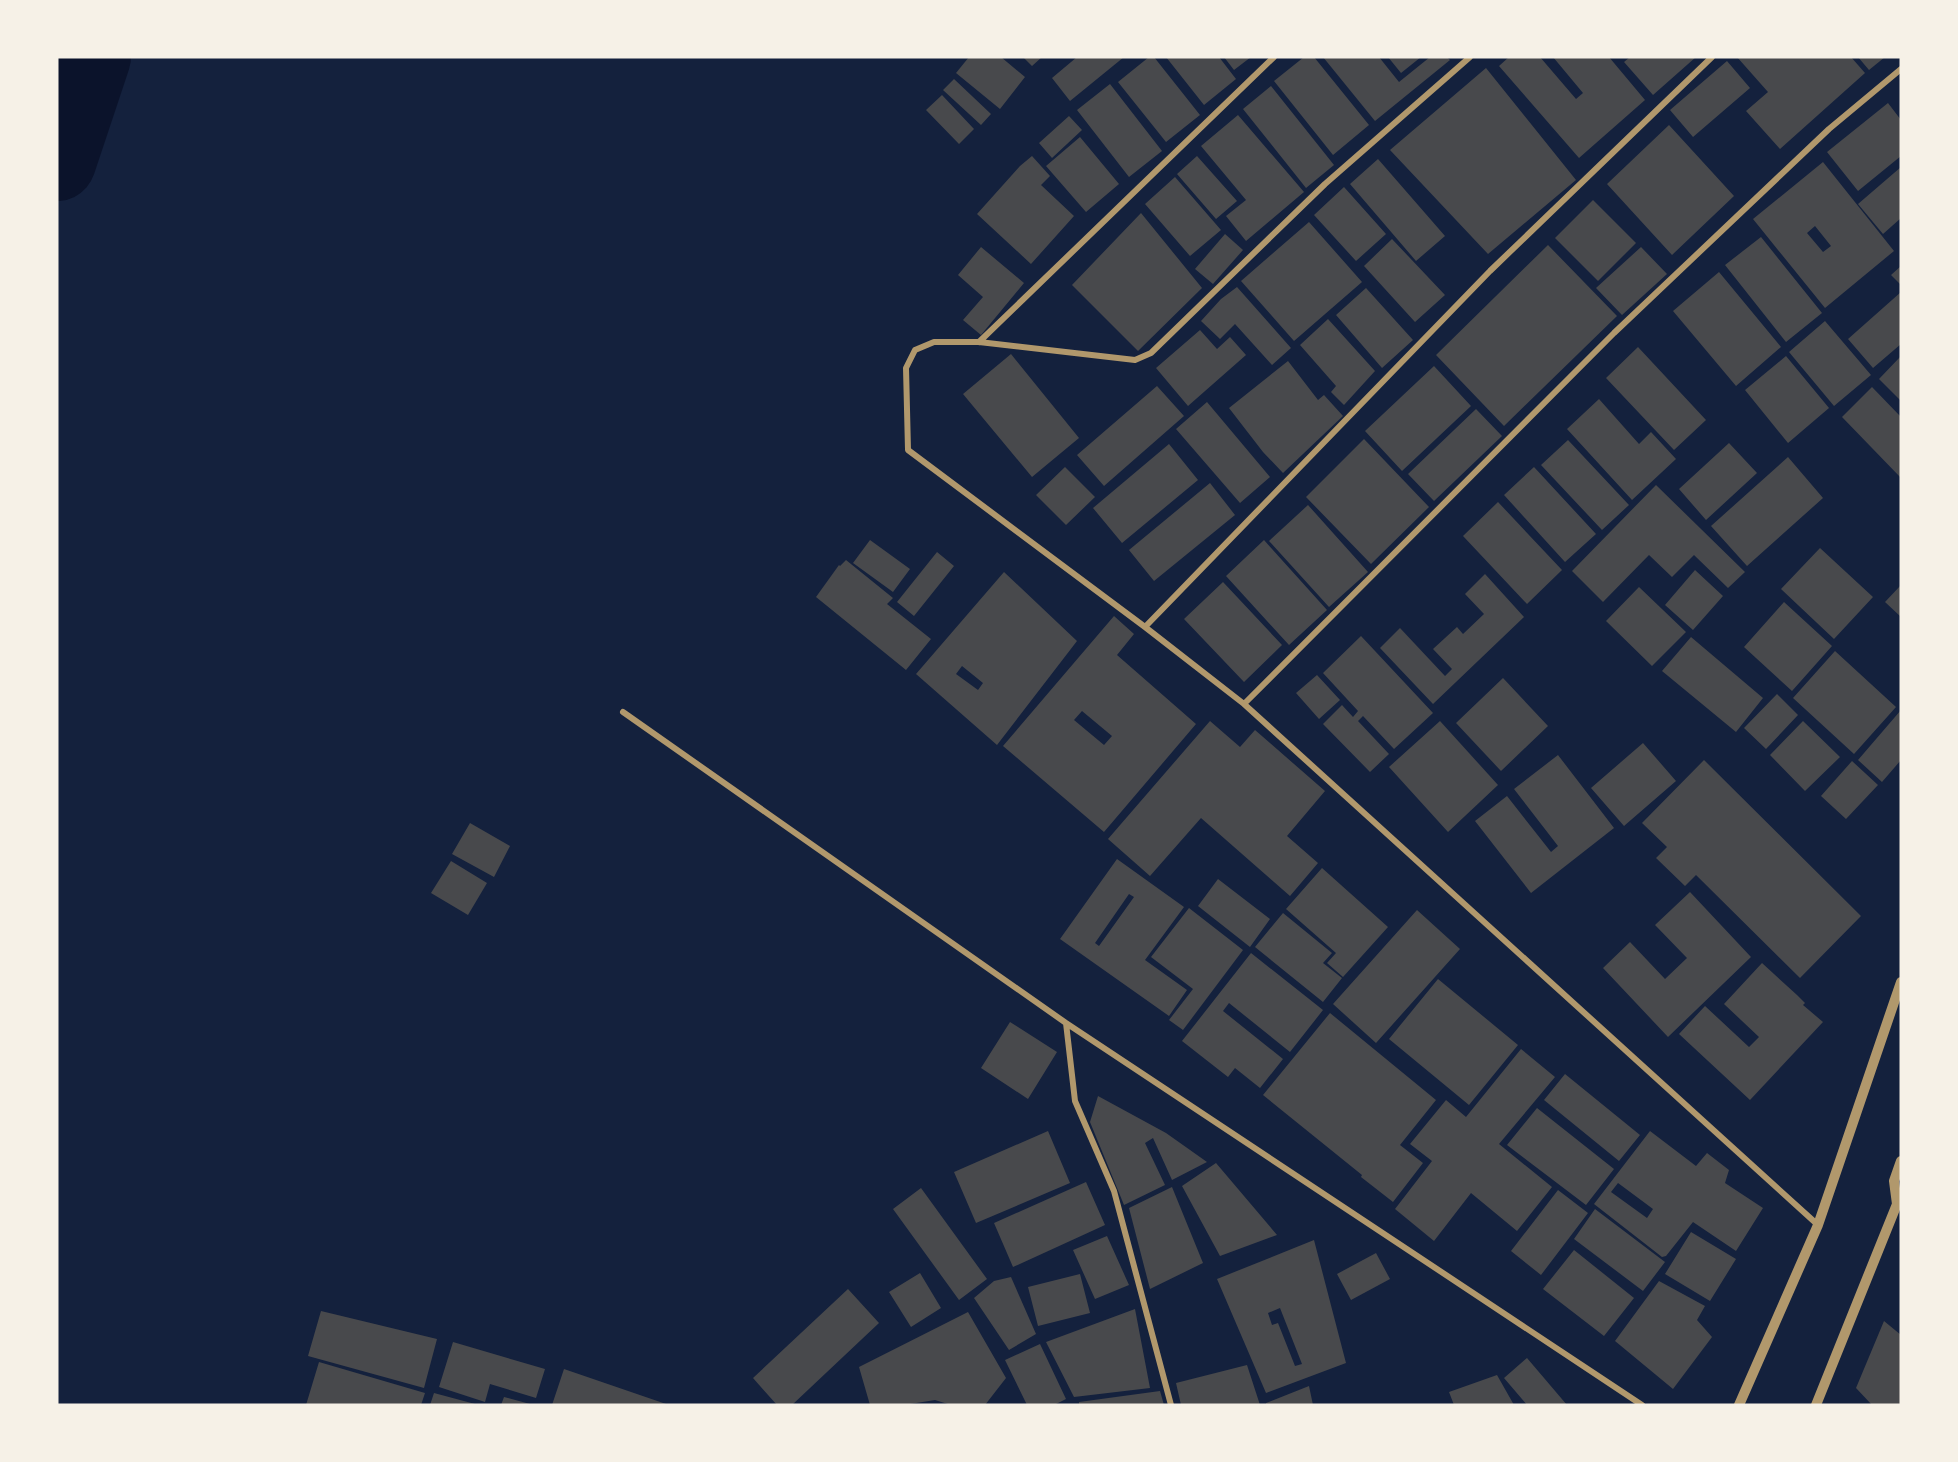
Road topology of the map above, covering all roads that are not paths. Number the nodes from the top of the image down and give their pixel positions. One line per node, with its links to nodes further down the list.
1 (1274, 57): 5 (street)
2 (1470, 57): 5 (street)
3 (1712, 57): 6 (street)
4 (1901, 69): 7 (street)
5 (979, 342): 6 (street)
6 (1145, 627): 7 (street)
7 (1244, 704): 13 (street)
8 (623, 712): 10 (street)
9 (1901, 982): 13 (street)
10 (1066, 1023): 14 (street); 15 (street)
11 (1901, 1161): 12 (street)
12 (1899, 1208): 17 (street)
13 (1818, 1225): 16 (street)
14 (1170, 1405)
15 (1642, 1405)
16 (1739, 1405)
17 (1816, 1405)

